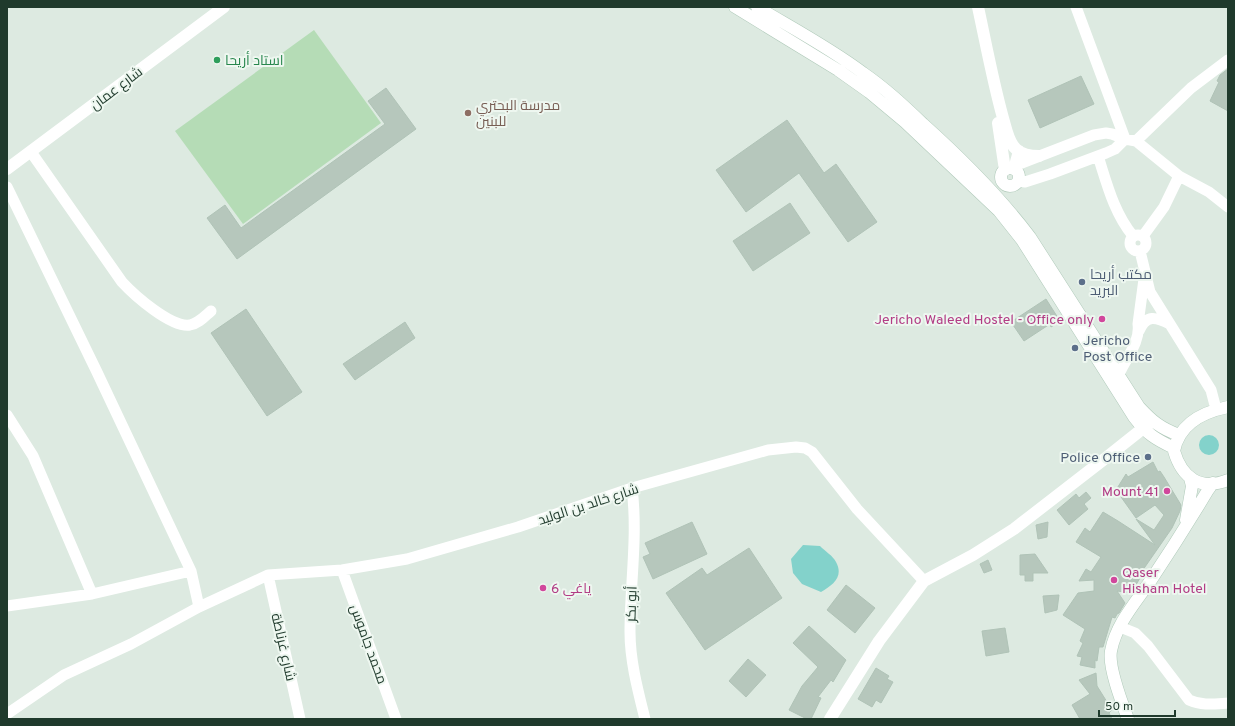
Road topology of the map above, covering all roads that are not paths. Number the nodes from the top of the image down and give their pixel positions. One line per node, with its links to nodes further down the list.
1 (224, 7): 9 (main road, شارع عمان)
2 (735, 7): 18 (main road)
3 (757, 7): 18 (main road)
4 (978, 7): 7 (main road)
5 (1076, 7): 8 (street)
6 (1228, 60): 8 (street)
7 (998, 100): 10 (main road); 14 (main road)
8 (1130, 140): 11 (street); 12 (street); 15 (street)
9 (31, 152): 13 (main road, شارع عمان); 22 (street)
10 (1023, 156): 11 (main road); 14 (main road); 16 (street)
11 (1039, 156)
12 (1098, 156): 16 (street); 20 (street)
13 (7, 169)
14 (1013, 172): 16 (street); 18 (main road)
15 (1180, 176): 19 (street); 20 (street)
16 (1032, 180)
17 (7, 187): 38 (street)
18 (992, 197): 25 (main road); 26 (main road)
19 (1228, 207)
20 (1138, 236): 21 (street)
21 (1144, 269): 23 (street); 24 (street)
22 (211, 311)
23 (1170, 324): 24 (street); 27 (street)
24 (1139, 331): 25 (street)
25 (1118, 373): 26 (street); 29 (main road)
26 (1115, 387): 29 (main road)
27 (1222, 408): 30 (main road)
28 (7, 415): 41 (street)
29 (1147, 425): 30 (main road); 31 (main road); 40 (main road)
30 (1179, 435): 31 (main road)
31 (1174, 448): 32 (main road)
32 (1190, 478): 34 (main road); 36 (main road)
33 (1228, 480): 34 (main road)
34 (1213, 484): 36 (main road)
35 (632, 488): 37 (street, شارع خالد بن الوليد); 40 (street, شارع خالد بن الوليد); 49 (street, أبو بكر)
36 (1185, 526): 44 (main road)
37 (342, 570): 39 (street, شارع خالد بن الوليد); 48 (street, محمد جاموس)
38 (190, 571): 41 (street); 43 (street)
39 (268, 575): 43 (street, شارع خالد بن الوليد); 47 (street, شارع غرناطة)
40 (924, 581): 50 (main road)
41 (92, 594): 42 (street)
42 (7, 606)
43 (200, 607): 46 (street, شارع خالد بن الوليد)
44 (1120, 627): 45 (street); 51 (main road)
45 (1228, 703)
46 (7, 714)
47 (300, 719)
48 (396, 719)
49 (644, 719)
50 (830, 719)
51 (1128, 719)

